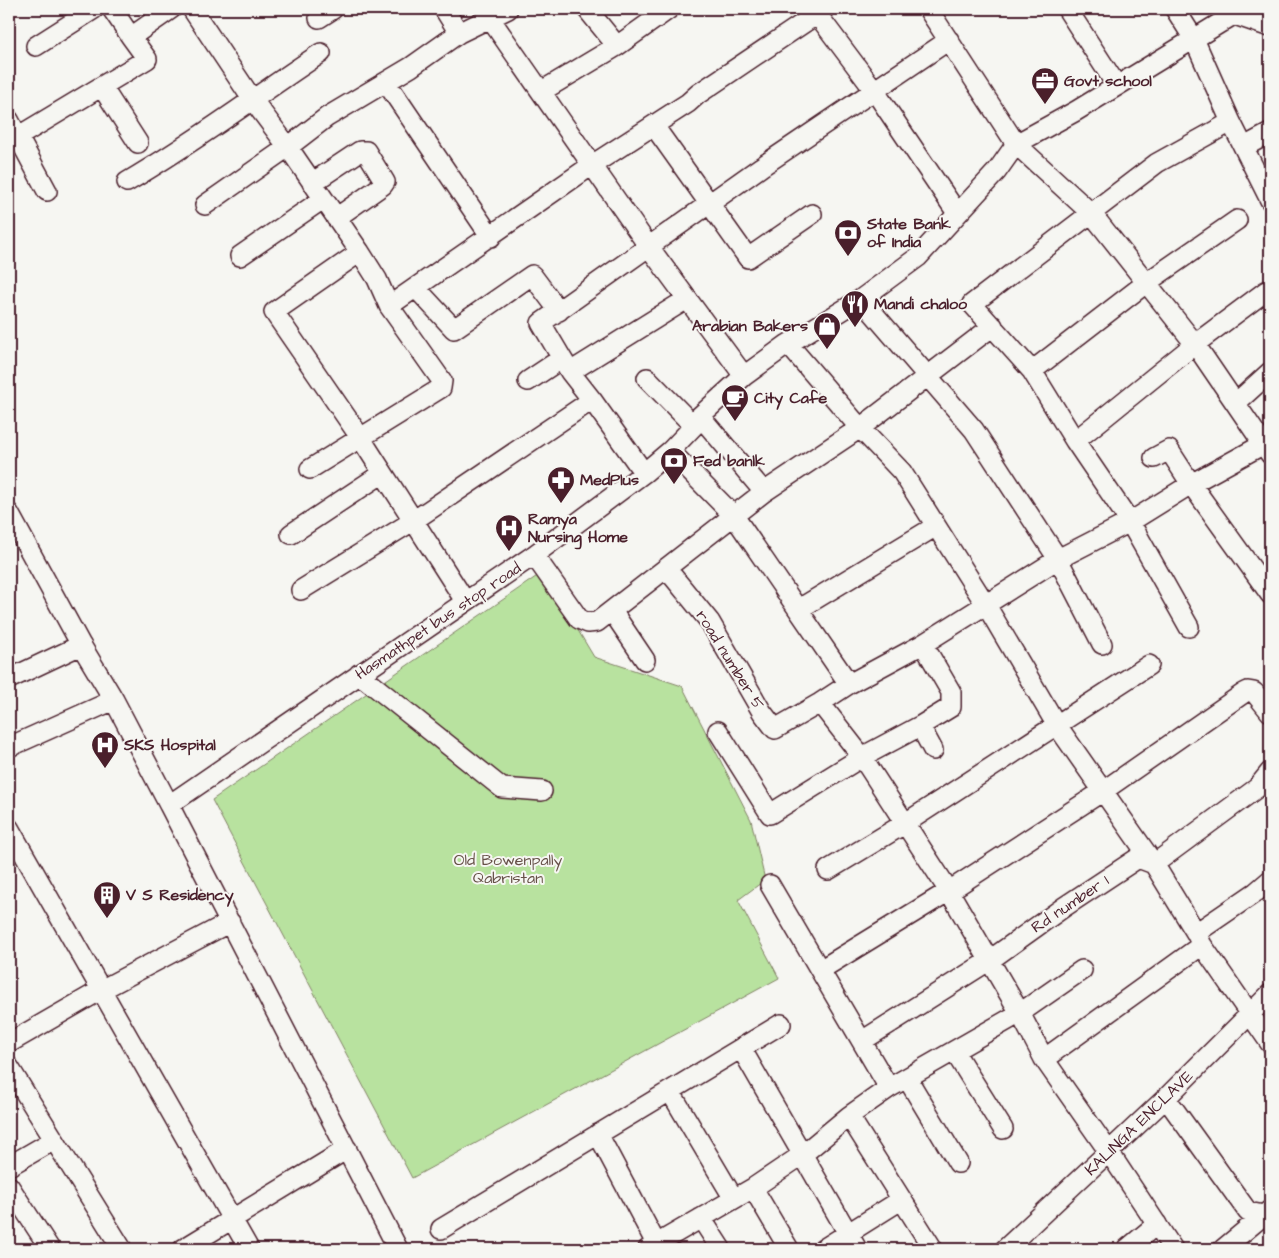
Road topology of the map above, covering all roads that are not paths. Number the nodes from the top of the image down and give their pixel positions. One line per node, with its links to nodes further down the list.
1 (94, 9): 20 (street)
2 (112, 9): 17 (street)
3 (171, 9): 17 (street)
4 (192, 9): 28 (street)
5 (444, 9): 16 (street)
6 (508, 9): 14 (street)
7 (587, 9): 21 (street)
8 (669, 9): 21 (street)
9 (928, 9): 19 (street)
10 (1067, 9): 25 (street)
11 (1175, 9): 18 (street)
12 (817, 11): 26 (street); 30 (street)
13 (1239, 12): 15 (street); 18 (street, Hasmathpet bus stop road)
14 (488, 18): 16 (street); 27 (street)
15 (1270, 27)
16 (459, 32): 23 (street)
17 (131, 37): 24 (street)
18 (1194, 39): 25 (street, Hasmathpet bus stop road); 29 (street)
19 (949, 40): 26 (street); 34 (street)
20 (36, 46)
21 (617, 46): 27 (street)
22 (321, 53): 28 (street)
23 (386, 82): 35 (street); 49 (street)
24 (102, 86): 31 (street); 33 (street)
25 (1117, 86): 34 (street, Hasmathpet bus stop road)
26 (874, 90): 42 (street); 45 (street)
27 (542, 91): 37 (street)
28 (252, 99): 35 (street); 38 (street)
29 (1232, 122): 36 (street); 47 (street)
30 (654, 126): 37 (street); 42 (street)
31 (12, 133): 40 (street)
32 (1270, 133): 36 (street)
33 (138, 142)
34 (1016, 144): 45 (street, Hasmathpet bus stop road); 47 (street)
35 (288, 147): 39 (street); 44 (street)
36 (1244, 147): 41 (street)
37 (592, 166): 49 (street); 50 (street)
38 (126, 182)
39 (312, 183): 43 (street); 43 (street)
40 (47, 191)
41 (1270, 200)
42 (710, 203): 46 (street); 50 (street)
43 (330, 204): 51 (street); 52 (street)
44 (205, 205)
45 (957, 213): 57 (street, Hasmathpet bus stop road)
46 (812, 214)
47 (1092, 214): 53 (street); 60 (street)
48 (1237, 220): 53 (street)
49 (491, 237): 54 (street)
50 (649, 248): 56 (street); 59 (street)
51 (360, 252): 58 (street); 74 (street)
52 (240, 256)
53 (1146, 283): 62 (street); 64 (street)
54 (416, 288): 58 (street); 59 (street)
55 (1266, 290): 62 (street)
56 (687, 299): 63 (street); 66 (street)
57 (861, 299): 61 (street, Hasmathpet bus stop road); 67 (street)
58 (389, 306): 74 (street)
59 (559, 311): 63 (street)
60 (993, 326): 64 (street); 67 (street)
61 (788, 344): 66 (street, Hasmathpet bus stop road); 73 (street)
62 (1195, 344): 71 (street); 75 (street)
63 (566, 366): 69 (street); 70 (street)
64 (1032, 371): 75 (street)
65 (1270, 372): 71 (street)
66 (744, 376): 72 (street, Hasmathpet bus stop road)
67 (929, 376): 73 (street); 92 (street)
68 (647, 378): 72 (street)
69 (528, 381)
70 (592, 400): 81 (street); 86 (street)
71 (1236, 402): 76 (street)
72 (697, 421): 77 (street, Hasmathpet bus stop road); 83 (street)
73 (860, 428): 83 (street); 88 (street)
74 (360, 437): 79 (street); 80 (street)
75 (1076, 441): 87 (street)
76 (1268, 446): 82 (street)
77 (670, 451): 81 (street, Hasmathpet bus stop road); 85 (street)
78 (1154, 458): 82 (street)
79 (310, 469)
80 (382, 473): 86 (street); 89 (street)
81 (644, 473): 91 (street, Hasmathpet bus stop road)
82 (1191, 484): 87 (street); 95 (street)
83 (764, 492): 85 (street)
84 (9, 513): 90 (street)
85 (734, 516): 93 (street); 98 (street)
86 (413, 521): 94 (street); 96 (street)
87 (1130, 522): 92 (street); 100 (street)
88 (936, 526): 97 (street); 98 (street)
89 (291, 534)
90 (16, 544): 103 (street)
91 (534, 555): 96 (street, Hasmathpet bus stop road); 99 (street)
92 (1058, 559): 97 (street); 102 (street)
93 (666, 568): 99 (street); 110 (street, road number 5)
94 (301, 590)
95 (1270, 594)
96 (465, 601): 106 (street, Hasmathpet bus stop road)
97 (986, 605): 101 (street); 112 (street)
98 (799, 609): 108 (street)
99 (612, 611): 104 (street)
100 (1189, 627)
101 (923, 644): 108 (street); 113 (street)
102 (1102, 644)
103 (81, 645): 107 (street); 109 (street)
104 (645, 660)
105 (1149, 665): 112 (street)
106 (359, 674): 119 (street); 121 (street, Hasmathpet bus stop road)
107 (9, 679)
108 (849, 684): 110 (street)
109 (114, 700): 115 (street); 121 (street)
110 (820, 703): 117 (street)
111 (1270, 712): 120 (street)
112 (1056, 724): 120 (street); 122 (street)
113 (920, 726): 116 (street); 117 (street)
114 (718, 731): 117 (street)
115 (9, 747)
116 (933, 750)
117 (862, 757): 122 (street)
118 (1270, 772): 124 (street)
119 (542, 791)
120 (1103, 791): 124 (street); 128 (street)
121 (169, 805): 129 (street)
122 (904, 824): 125 (street); 128 (street)
123 (9, 828): 134 (street)
124 (1154, 864): 130 (street); 131 (street, Rd number 1)
125 (828, 870)
126 (1270, 880): 130 (street)
127 (770, 885): 132 (street)
128 (949, 891): 131 (street); 132 (street)
129 (230, 922): 134 (street); 154 (street)
130 (1199, 939): 137 (street); 144 (street)
131 (990, 960): 136 (street); 139 (street, Rd number 1)
132 (820, 970): 139 (street)
133 (1082, 970): 136 (street)
134 (101, 990): 141 (street); 165 (street)
135 (1270, 994): 137 (street, KALINGA ENCLAVE)
136 (1020, 1013): 143 (street); 144 (street)
137 (1250, 1013): 140 (street); 149 (street, KALINGA ENCLAVE)
138 (781, 1024): 142 (street)
139 (862, 1041): 147 (street)
140 (1270, 1043)
141 (9, 1044)
142 (741, 1048): 148 (street); 156 (street)
143 (954, 1051): 146 (street); 151 (street)
144 (1044, 1059): 155 (street)
145 (9, 1067): 153 (street)
146 (907, 1078): 147 (street); 157 (street)
147 (889, 1088): 150 (street)
148 (670, 1091): 152 (street); 161 (street)
149 (1166, 1098): 155 (street, KALINGA ENCLAVE); 163 (street)
150 (849, 1116): 156 (street); 162 (street)
151 (1003, 1129)
152 (598, 1134): 167 (street); 169 (street)
153 (54, 1140): 158 (street); 171 (street)
154 (347, 1149): 165 (street); 174 (street)
155 (1109, 1152): 166 (street); 179 (street, KALINGA ENCLAVE)
156 (802, 1155): 160 (street); 168 (street)
157 (958, 1163)
158 (9, 1166)
159 (9, 1186): 170 (street)
160 (753, 1188): 161 (street); 176 (street)
161 (734, 1199): 164 (street)
162 (901, 1200): 168 (street); 178 (street)
163 (1267, 1213): 182 (street)
164 (701, 1218): 169 (street); 175 (street)
165 (231, 1219): 172 (street); 173 (street)
166 (1157, 1224): 180 (street); 181 (street)
167 (441, 1228)
168 (853, 1242): 177 (street)
169 (654, 1248)
170 (50, 1249)
171 (122, 1249)
172 (183, 1249)
173 (249, 1249)
174 (398, 1249)
175 (721, 1249)
176 (789, 1249)
177 (823, 1249)
178 (933, 1249)
179 (1005, 1249)
180 (1127, 1249)
181 (1174, 1249)
182 (1223, 1249)

